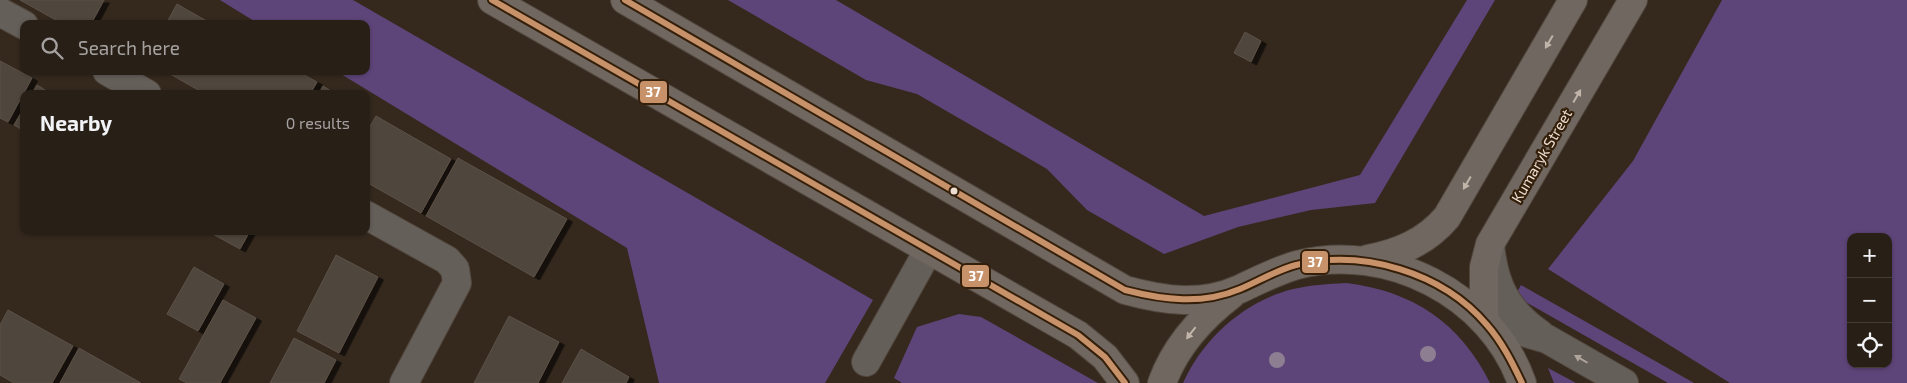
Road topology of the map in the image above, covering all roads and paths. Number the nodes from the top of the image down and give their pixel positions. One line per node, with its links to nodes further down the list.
1 (492, 0): 11 (main road)
2 (625, 0): 13 (main road)
3 (1574, 0): 12 (main road, one-way to 12)
4 (1633, 0): 10 (main road, Kumaryk Street, one-way to 4)
5 (0, 12): 6 (street)
6 (20, 23)
7 (114, 75): 8 (street)
8 (140, 90)
9 (370, 217): 17 (street)
10 (1490, 244): 14 (main road, Kumaryk Street); 15 (street)
11 (928, 251): 16 (street); 18 (main road)
12 (1359, 260): 13 (main road); 14 (main road)
13 (1240, 289): 19 (main road, one-way to 19)
14 (1484, 322): 15 (street); 20 (main road)
15 (1547, 339): 21 (street, one-way to 15)
16 (866, 362)
17 (404, 383)
18 (1124, 383)
19 (1162, 383)
20 (1522, 383)
21 (1624, 383)

